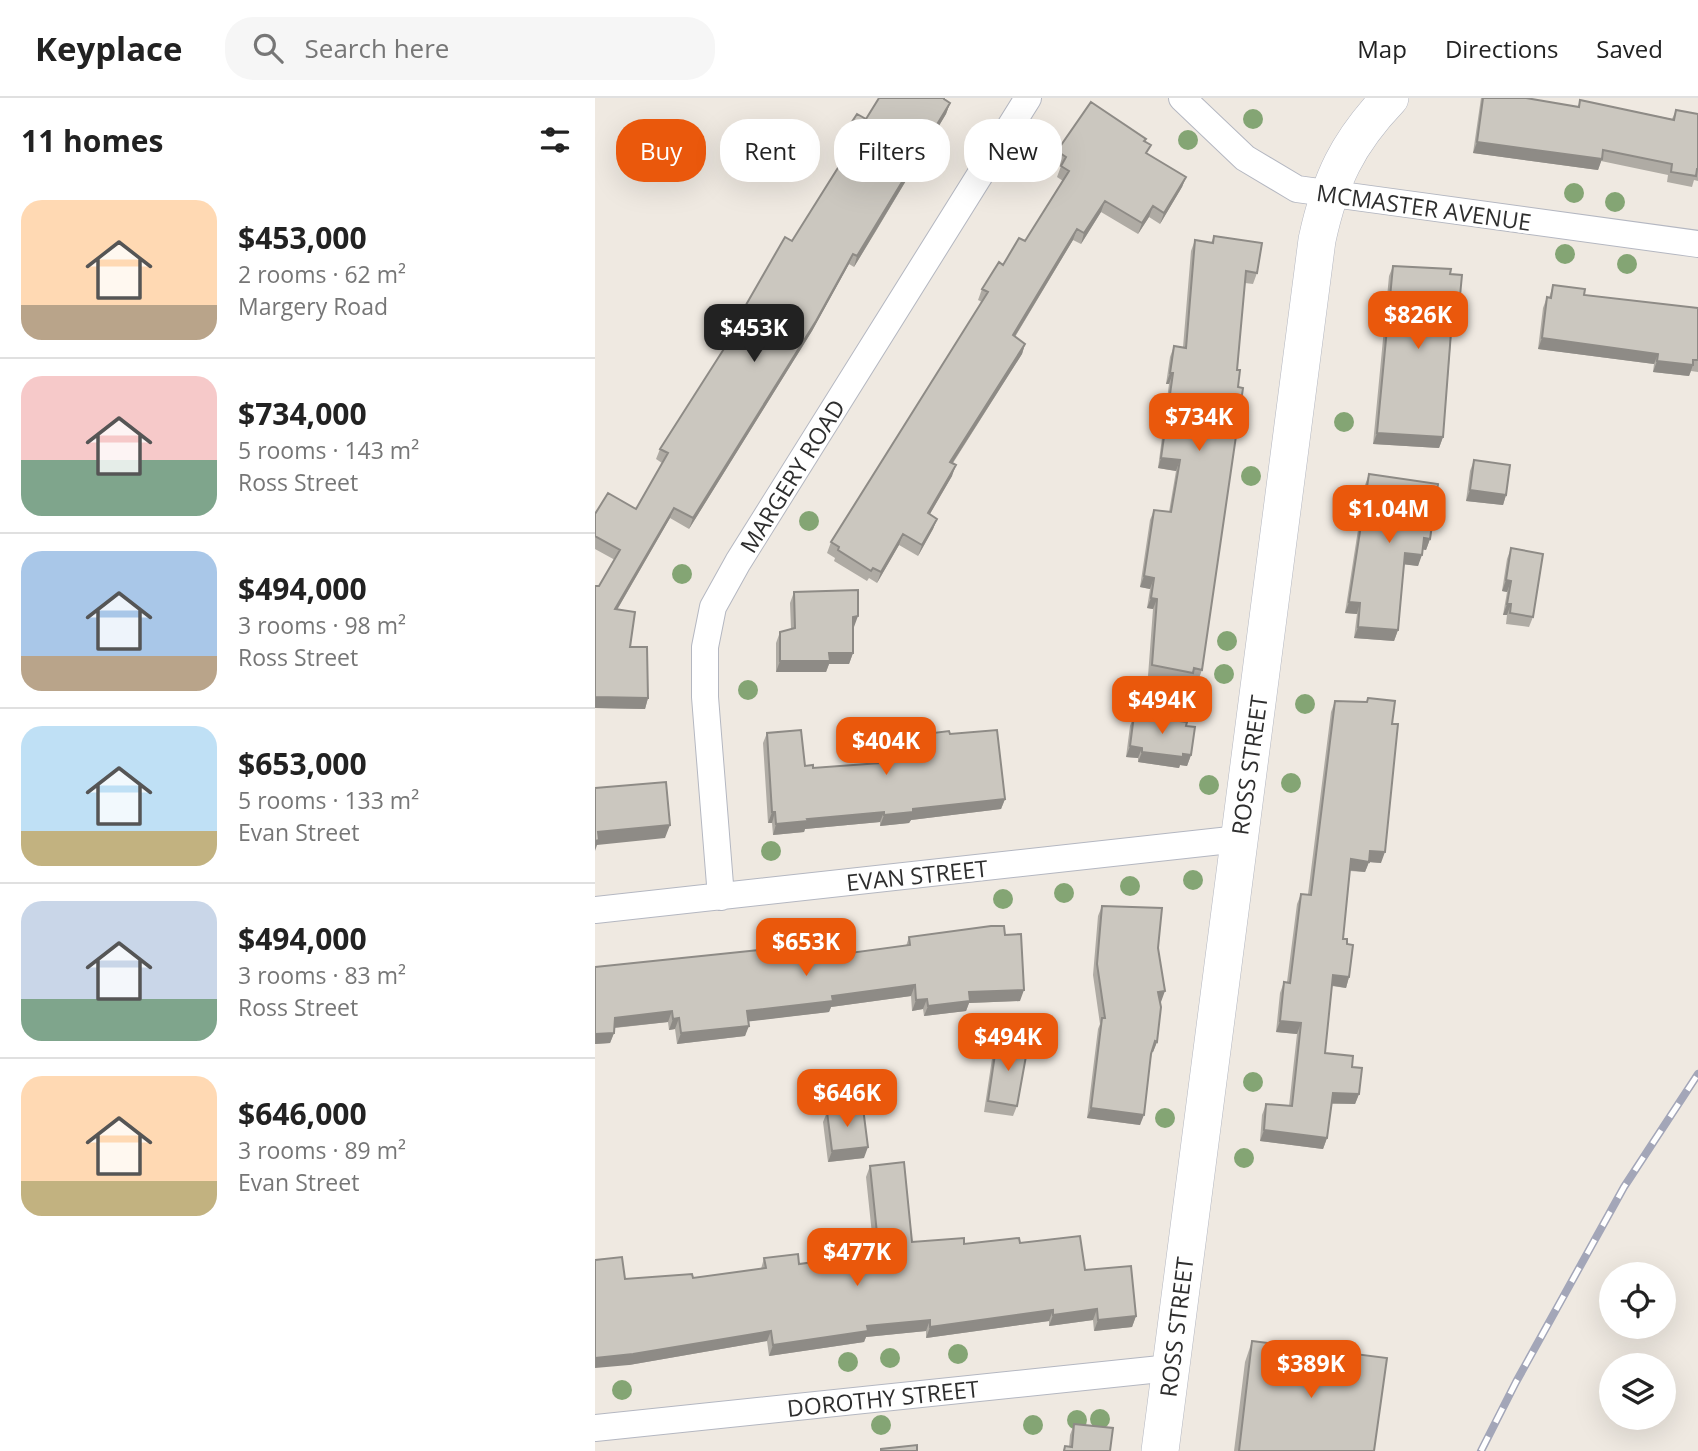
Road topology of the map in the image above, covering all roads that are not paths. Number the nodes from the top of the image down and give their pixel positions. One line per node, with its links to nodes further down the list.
1 (1028, 98): 7 (street, MARGERY ROAD)
2 (1182, 98): 4 (street, MCMASTER AVENUE)
3 (1390, 98): 4 (street, ROSS STREET)
4 (1327, 195): 5 (street, MCMASTER AVENUE); 6 (street, ROSS STREET)
5 (1698, 244)
6 (1239, 839): 7 (street, EVAN STREET); 9 (street, ROSS STREET)
7 (721, 897): 8 (street, EVAN STREET)
8 (595, 910)
9 (1170, 1368): 10 (street, DOROTHY STREET); 11 (street, ROSS STREET)
10 (595, 1428)
11 (1160, 1451)

